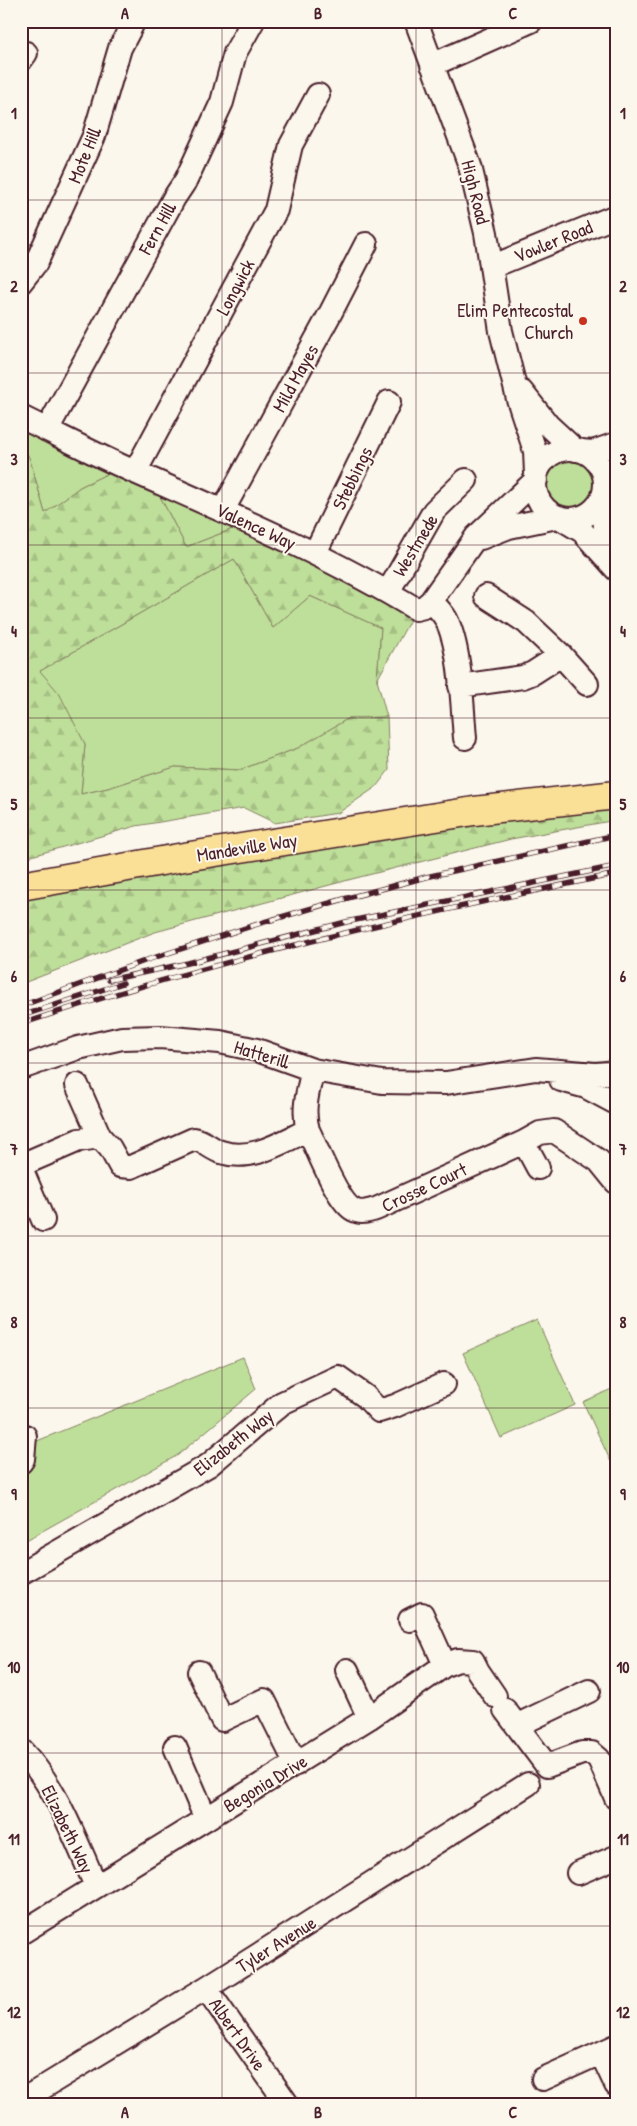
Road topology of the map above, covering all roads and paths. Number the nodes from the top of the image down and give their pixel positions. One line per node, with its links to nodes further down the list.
1 (134, 21): 10 (street, Mote Hill)
2 (253, 21): 14 (street, Fern Hill)
3 (416, 21): 5 (street, High Road)
4 (531, 21): 5 (street)
5 (432, 65): 9 (street, High Road)
6 (318, 95): 17 (street, Longwick)
7 (616, 216): 9 (street, Vowler Road)
8 (366, 244): 21 (street, Mild Mayes)
9 (491, 267): 11 (street, High Road)
10 (21, 282)
11 (510, 369): 16 (street, High Road); 18 (street, High Road)
12 (389, 402): 24 (street, Stebbings)
13 (21, 417): 14 (street, Valence Way)
14 (47, 430): 17 (street, Valence Way)
15 (616, 444): 16 (street)
16 (578, 450): 18 (street); 20 (street)
17 (135, 472): 21 (street, Valence Way)
18 (536, 477): 22 (street); 23 (street)
19 (466, 480): 27 (street, Westmede)
20 (608, 489): 22 (street); 25 (street)
21 (223, 510): 24 (street, Valence Way)
22 (559, 518): 23 (street); 26 (street)
23 (465, 551): 29 (street)
24 (314, 553): 27 (street, Valence Way)
25 (616, 563)
26 (616, 569)
27 (388, 592): 29 (street, Valence Way)
28 (486, 596): 30 (street)
29 (431, 602): 32 (street)
30 (561, 655): 31 (street); 32 (street)
31 (587, 684)
32 (460, 686): 33 (street)
33 (465, 738)
34 (616, 777): 36 (main road, Mandeville Way)
35 (616, 795): 36 (main road, Mandeville Way)
36 (474, 811): 37 (main road, Mandeville Way)
37 (21, 886)
38 (21, 1068): 39 (street, Hatterill)
39 (313, 1070): 41 (street, Hatterill); 44 (street, Crosse Court)
40 (616, 1072): 41 (street, Hatterill)
41 (505, 1074): 43 (street, Hatterill)
42 (77, 1085): 45 (street)
43 (616, 1104)
44 (308, 1130): 45 (street); 46 (street, Crosse Court)
45 (100, 1137): 47 (street)
46 (524, 1142): 48 (street); 49 (street, Crosse Court)
47 (21, 1166): 50 (street)
48 (538, 1168)
49 (616, 1182)
50 (43, 1220)
51 (444, 1384): 54 (street, Elizabeth Way)
52 (25, 1436): 53 (street)
53 (21, 1462)
54 (21, 1573)
55 (410, 1620): 56 (street)
56 (445, 1665): 60 (street, Begonia Drive); 61 (street, Begonia Drive)
57 (347, 1670): 61 (street)
58 (199, 1672): 64 (street)
59 (589, 1691): 60 (street)
60 (506, 1710): 66 (street)
61 (369, 1718): 64 (street, Begonia Drive)
62 (174, 1747): 67 (street)
63 (25, 1760): 70 (street, Elizabeth Way)
64 (296, 1764): 67 (street, Begonia Drive)
65 (528, 1784): 72 (street, Tyler Avenue)
66 (616, 1798)
67 (206, 1819): 70 (street, Begonia Drive)
68 (616, 1857): 69 (street)
69 (578, 1873)
70 (96, 1886): 71 (street, Begonia Drive)
71 (21, 1933)
72 (206, 1988): 76 (street, Tyler Avenue); 77 (street, Albert Drive)
73 (608, 2049): 74 (street); 75 (street)
74 (543, 2079)
75 (616, 2085)
76 (21, 2101)
77 (288, 2105)

